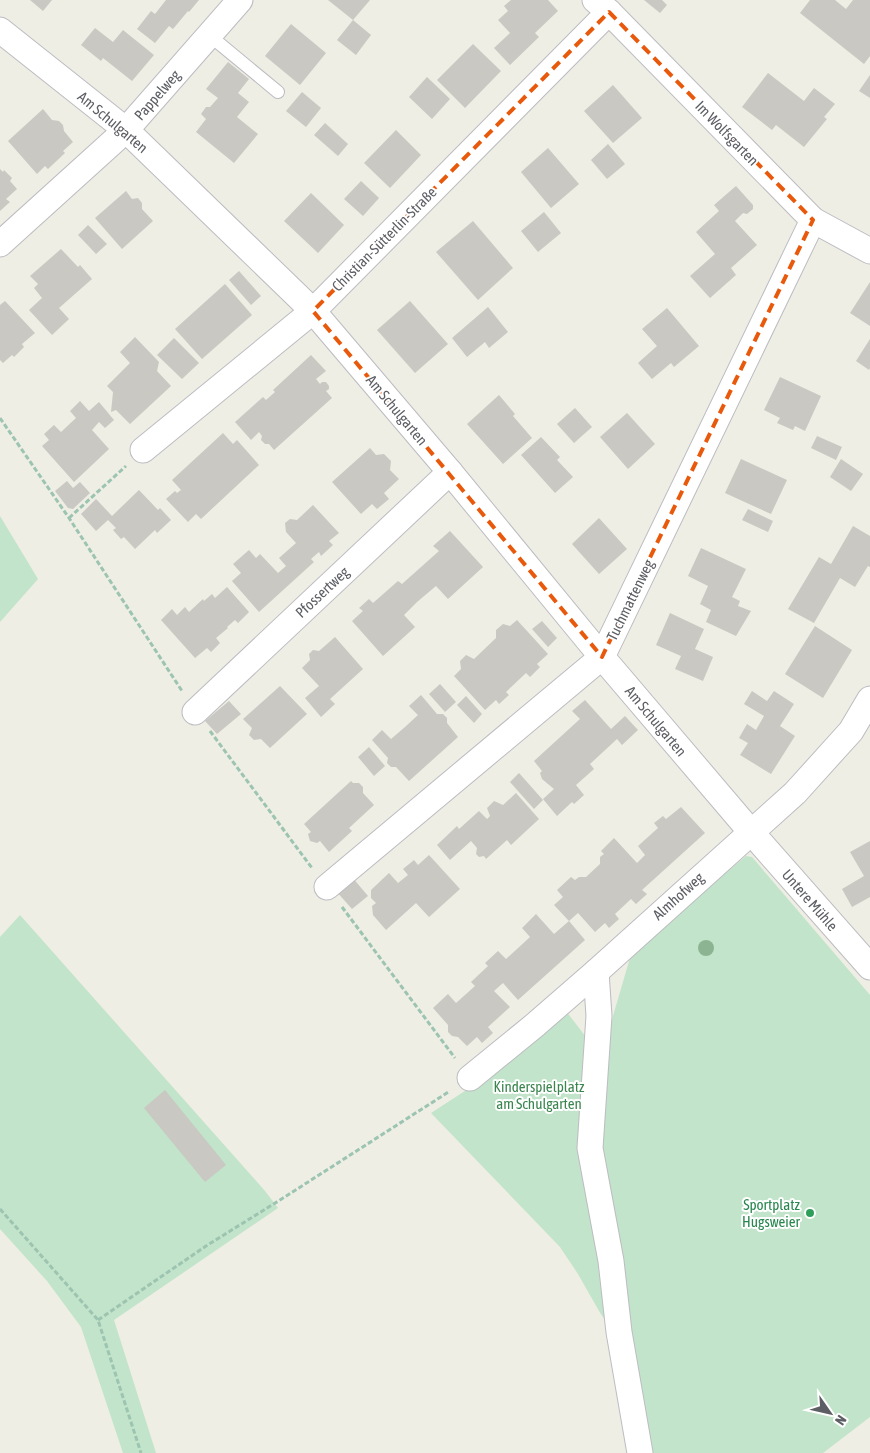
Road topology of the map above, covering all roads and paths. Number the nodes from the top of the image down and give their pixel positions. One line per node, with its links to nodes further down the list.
1 (240, 0): 4 (street, Pappelweg)
2 (602, 6): 7 (street, Im Wolfsgarten); 10 (street, Christian-Sütterlin-Straße)
3 (0, 30): 6 (street, Am Schulgarten)
4 (209, 35): 5 (lane); 6 (street, Pappelweg)
5 (278, 92)
6 (126, 130): 8 (street, Pappelweg); 10 (street, Am Schulgarten)
7 (813, 220): 9 (street, Im Wolfsgarten); 15 (street, Tuchmattenweg)
8 (0, 244)
9 (870, 251)
10 (312, 311): 12 (street, Christian-Sütterlin-Straße); 13 (street, Am Schulgarten)
11 (0, 418): 14 (path)
12 (143, 450): 14 (path)
13 (450, 472): 15 (street, Am Schulgarten); 17 (street, Pfossertweg)
14 (69, 518): 17 (path)
15 (602, 657): 18 (street, Am Schulgarten); 19 (street, Tuchmattenweg)
16 (870, 699): 18 (street, Almhofweg)
17 (195, 712): 19 (path)
18 (751, 832): 20 (street, Untere Mühle); 21 (street, Almhofweg)
19 (327, 887): 22 (path)
20 (870, 968)
21 (596, 972): 22 (street, Almhofweg); 26 (street)
22 (470, 1078): 24 (path)
23 (0, 1209): 24 (path)
24 (98, 1320): 25 (path)
25 (142, 1453)
26 (640, 1453)

